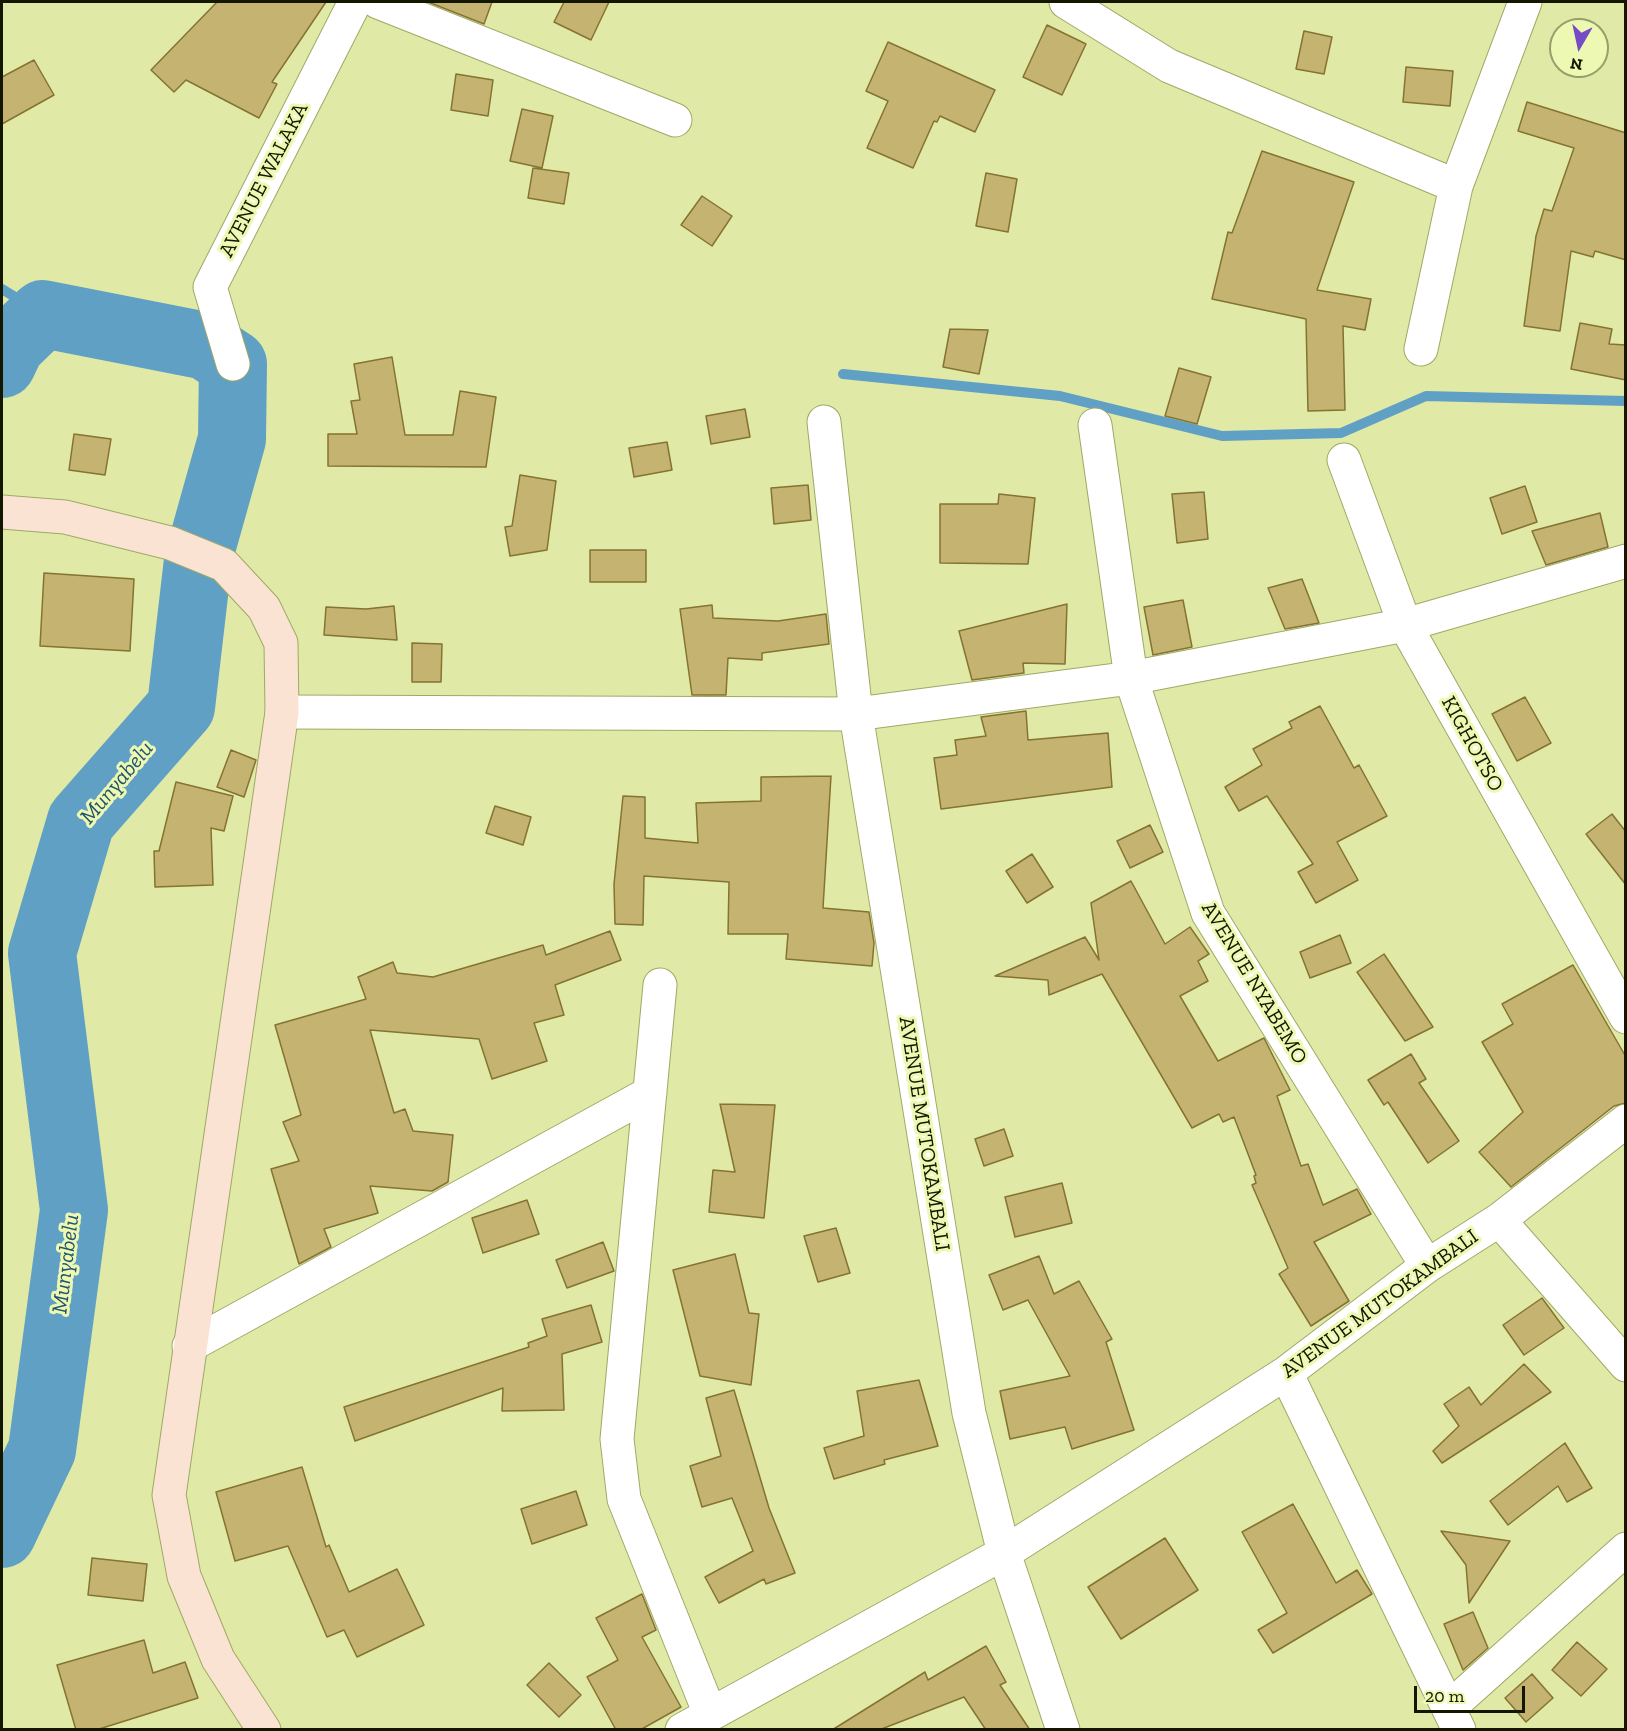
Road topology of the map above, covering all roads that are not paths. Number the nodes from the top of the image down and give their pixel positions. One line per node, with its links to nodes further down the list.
1 (355, 2): 8 (street, AVENUE WALAKA)
2 (378, 2): 5 (street)
3 (1066, 2): 6 (street)
4 (1525, 2): 6 (street)
5 (675, 120)
6 (1455, 186): 7 (street)
7 (1421, 349)
8 (233, 364)
9 (824, 422): 17 (street, AVENUE MUTOKAMBALI)
10 (1095, 424): 15 (street, AVENUE NYABEMO)
11 (1344, 460): 14 (street, KIGHOTSO)
12 (2, 512): 16 (street)
13 (1626, 561): 14 (street)
14 (1406, 625): 15 (street); 19 (street, KIGHOTSO)
15 (1131, 678): 17 (street); 23 (street, AVENUE NYABEMO)
16 (282, 712): 17 (street); 24 (street)
17 (856, 714): 28 (street, AVENUE MUTOKAMBALI)
18 (660, 986): 20 (street)
19 (1626, 1017)
20 (650, 1093): 24 (street); 29 (street)
21 (1626, 1120): 22 (street, AVENUE MUTOKAMBALI)
22 (1499, 1220): 23 (street, AVENUE MUTOKAMBALI); 25 (street)
23 (1427, 1266): 26 (street, AVENUE MUTOKAMBALI)
24 (189, 1346): 31 (street)
25 (1626, 1365)
26 (1286, 1373): 28 (street, AVENUE MUTOKAMBALI); 30 (street)
27 (1626, 1549): 30 (street)
28 (1004, 1553): 29 (street); 33 (street, AVENUE MUTOKAMBALI)
29 (711, 1714): 32 (street)
30 (1454, 1719)
31 (264, 1730)
32 (682, 1730)
33 (1063, 1730)

